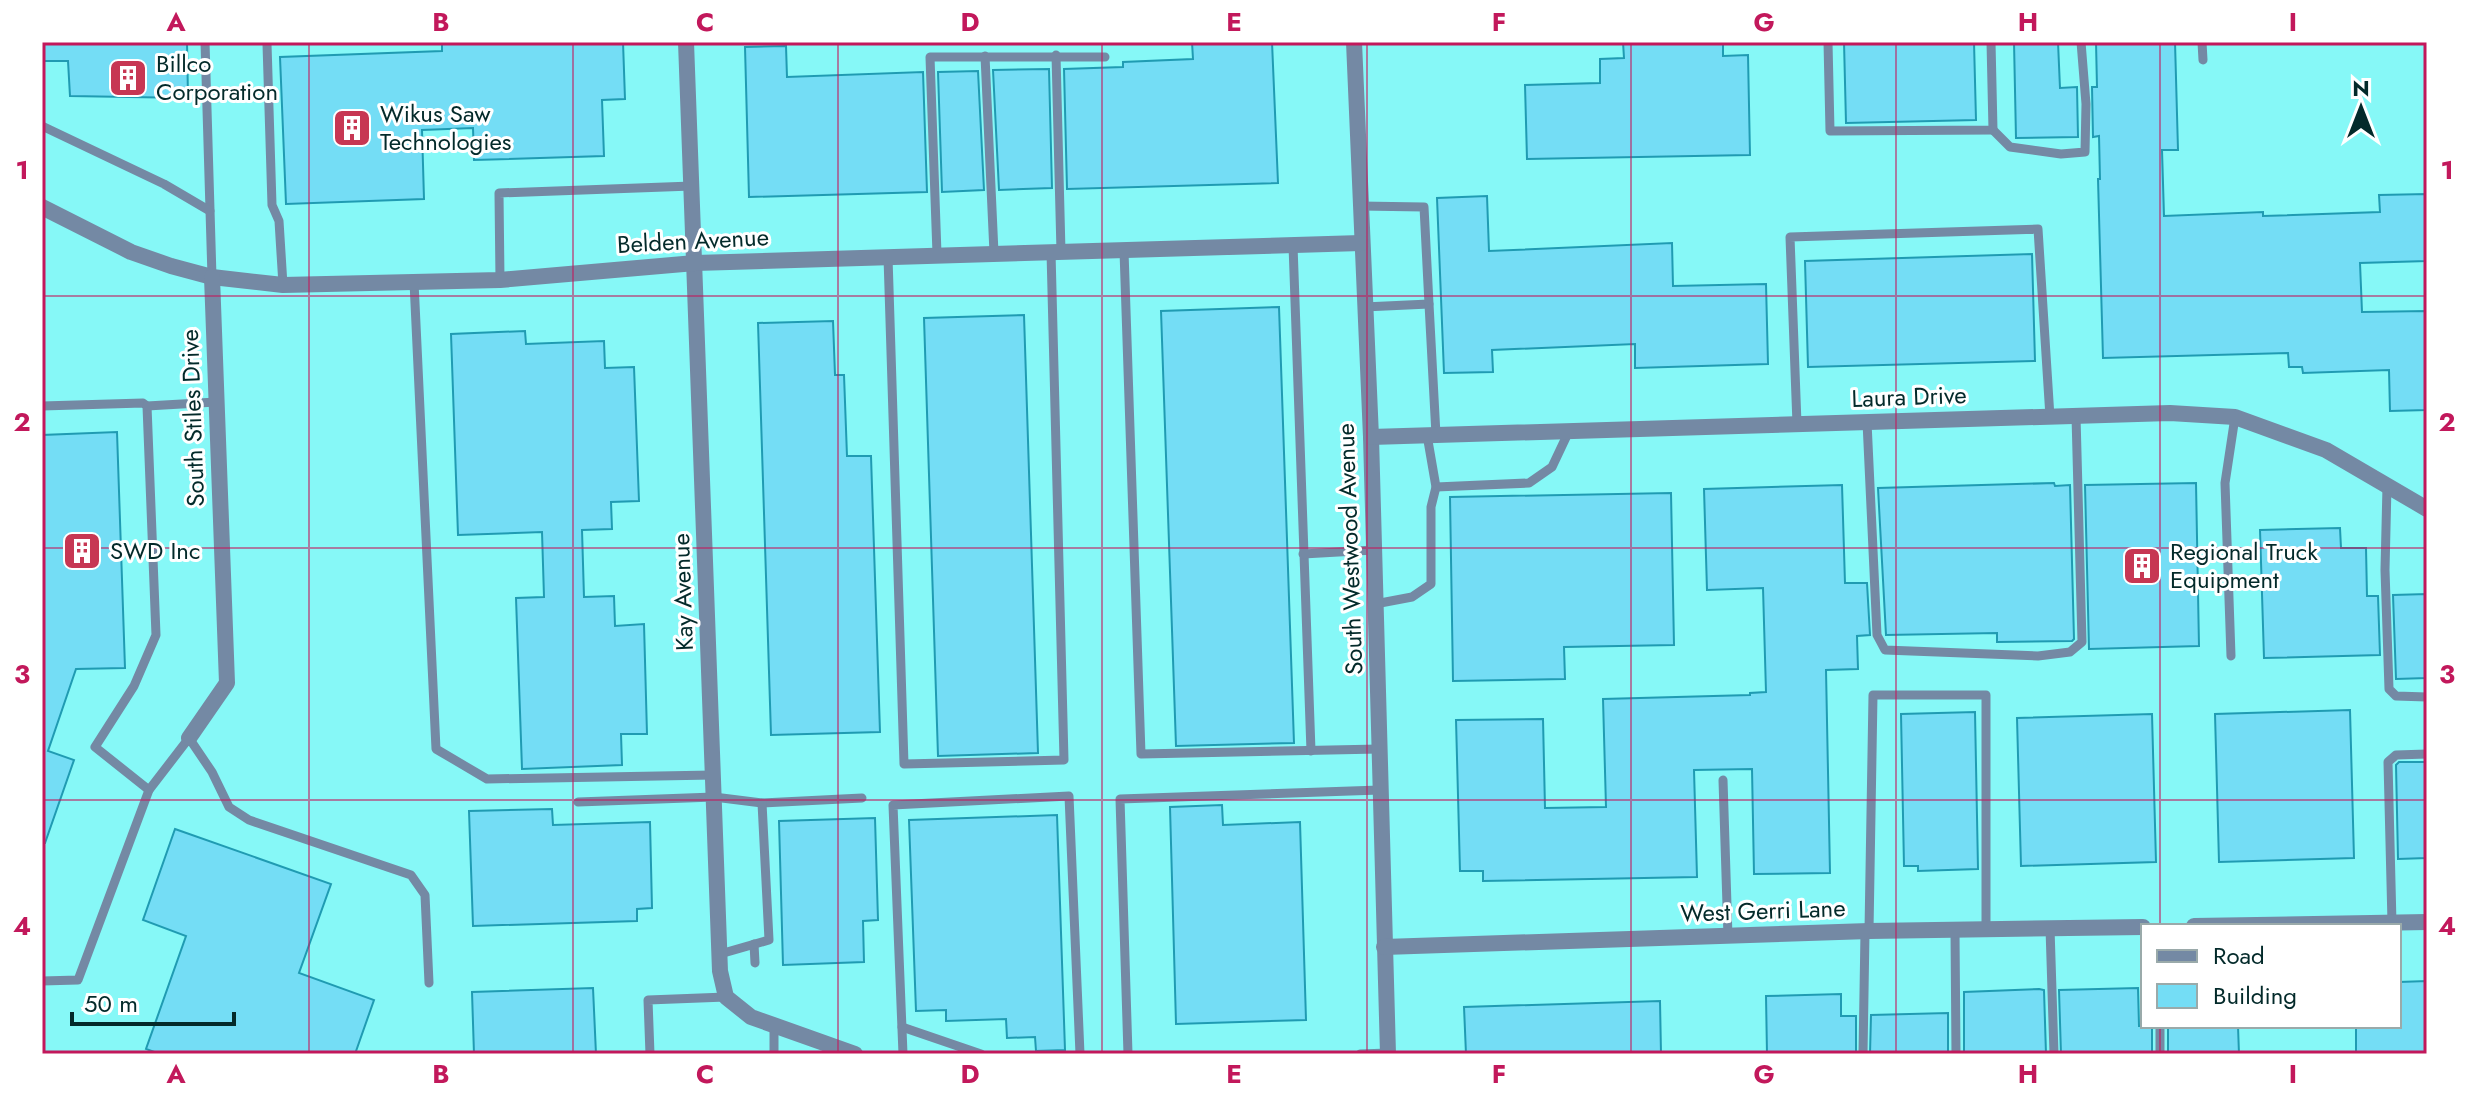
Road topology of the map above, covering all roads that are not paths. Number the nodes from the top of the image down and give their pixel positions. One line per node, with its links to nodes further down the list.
1 (205, 42): 18 (lane)
2 (686, 42): 15 (street, Kay Avenue)
3 (1354, 42): 16 (street, South Westwood Avenue)
4 (1828, 42): 14 (lane)
5 (1991, 42): 14 (lane)
6 (2081, 42): 14 (lane)
7 (2202, 42): 12 (lane)
8 (267, 44): 30 (lane)
9 (1056, 55): 10 (lane); 11 (lane); 22 (lane)
10 (985, 56): 23 (lane); 24 (lane)
11 (1105, 57)
12 (2203, 60)
13 (42, 126): 18 (lane)
14 (1993, 130)
15 (692, 186): 26 (street, Kay Avenue); 28 (lane)
16 (1360, 206): 19 (street, South Westwood Avenue); 31 (lane)
17 (42, 207): 27 (street, Belden Avenue)
18 (210, 211): 27 (lane)
19 (1361, 243): 20 (street, Belden Avenue); 32 (street, South Westwood Avenue)
20 (1293, 245): 21 (street, Belden Avenue); 48 (lane)
21 (1124, 251): 22 (street, Belden Avenue); 54 (lane)
22 (1056, 252): 23 (street, Belden Avenue); 25 (lane)
23 (994, 253): 24 (street, Belden Avenue)
24 (937, 254): 25 (street, Belden Avenue)
25 (888, 257): 26 (street, Belden Avenue)
26 (695, 263): 28 (street, Belden Avenue); 56 (street, Kay Avenue)
27 (212, 277): 30 (street, Belden Avenue); 33 (street, South Stiles Drive)
28 (500, 280): 29 (street, Belden Avenue)
29 (414, 282): 30 (street, Belden Avenue); 56 (lane)
30 (283, 285)
31 (1429, 304): 32 (lane); 42 (lane)
32 (1364, 307): 43 (street, South Westwood Avenue)
33 (216, 402): 35 (lane); 52 (street, South Stiles Drive)
34 (42, 406): 35 (lane)
35 (147, 406): 58 (lane)
36 (2076, 416): 37 (street, Laura Drive); 38 (street, Laura Drive); 39 (lane)
37 (2050, 417): 39 (street, Laura Drive); 40 (lane)
38 (2235, 417): 44 (street, Laura Drive); 50 (lane)
39 (1867, 422): 40 (street, Laura Drive)
40 (1797, 424): 41 (street, Laura Drive)
41 (1569, 431): 42 (street, Laura Drive); 45 (lane)
42 (1431, 435): 43 (street, Laura Drive); 45 (lane)
43 (1371, 437): 47 (street, South Westwood Avenue)
44 (2387, 486): 46 (street, Laura Drive); 51 (lane)
45 (1436, 487): 49 (lane)
46 (2427, 509)
47 (1374, 550): 48 (lane); 49 (street, South Westwood Avenue)
48 (1303, 554): 54 (lane)
49 (1375, 604): 53 (street, South Westwood Avenue)
50 (2231, 656)
51 (2427, 697)
52 (189, 738): 58 (lane); 78 (lane)
53 (1379, 749): 54 (lane); 59 (street, South Westwood Avenue)
54 (1311, 751)
55 (2427, 754): 65 (lane)
56 (713, 775): 60 (street, Kay Avenue)
57 (1723, 780): 72 (lane)
58 (149, 790): 77 (lane)
59 (1380, 790): 74 (street, South Westwood Avenue); 89 (lane)
60 (714, 797): 62 (lane); 63 (lane); 75 (street, Kay Avenue)
61 (862, 798): 63 (lane)
62 (578, 802)
63 (762, 803): 73 (lane)
64 (2427, 922): 65 (street)
65 (2392, 923): 66 (street)
66 (2326, 924)
67 (2141, 927): 68 (street, West Gerri Lane)
68 (2050, 928): 69 (street, West Gerri Lane); 94 (lane)
69 (1986, 929): 70 (street, West Gerri Lane); 71 (lane)
70 (1955, 930): 71 (street, West Gerri Lane); 93 (lane)
71 (1867, 931): 72 (street, West Gerri Lane); 92 (lane)
72 (1728, 937): 74 (street, West Gerri Lane)
73 (754, 944): 75 (lane); 76 (lane)
74 (1384, 947): 91 (street, South Westwood Avenue)
75 (720, 954): 79 (street, Kay Avenue)
76 (755, 963)
77 (42, 981)
78 (429, 983)
79 (726, 997): 80 (street); 83 (lane)
80 (774, 1026): 84 (lane); 85 (street)
81 (902, 1027): 86 (lane); 87 (lane); 88 (lane)
82 (2160, 1028): 95 (lane)
83 (650, 1054)
84 (774, 1054)
85 (855, 1054)
86 (903, 1054)
87 (981, 1054)
88 (1080, 1054)
89 (1128, 1054)
90 (1360, 1054): 91 (lane)
91 (1388, 1054)
92 (1863, 1054)
93 (1956, 1054)
94 (2054, 1054)
95 (2160, 1054)

